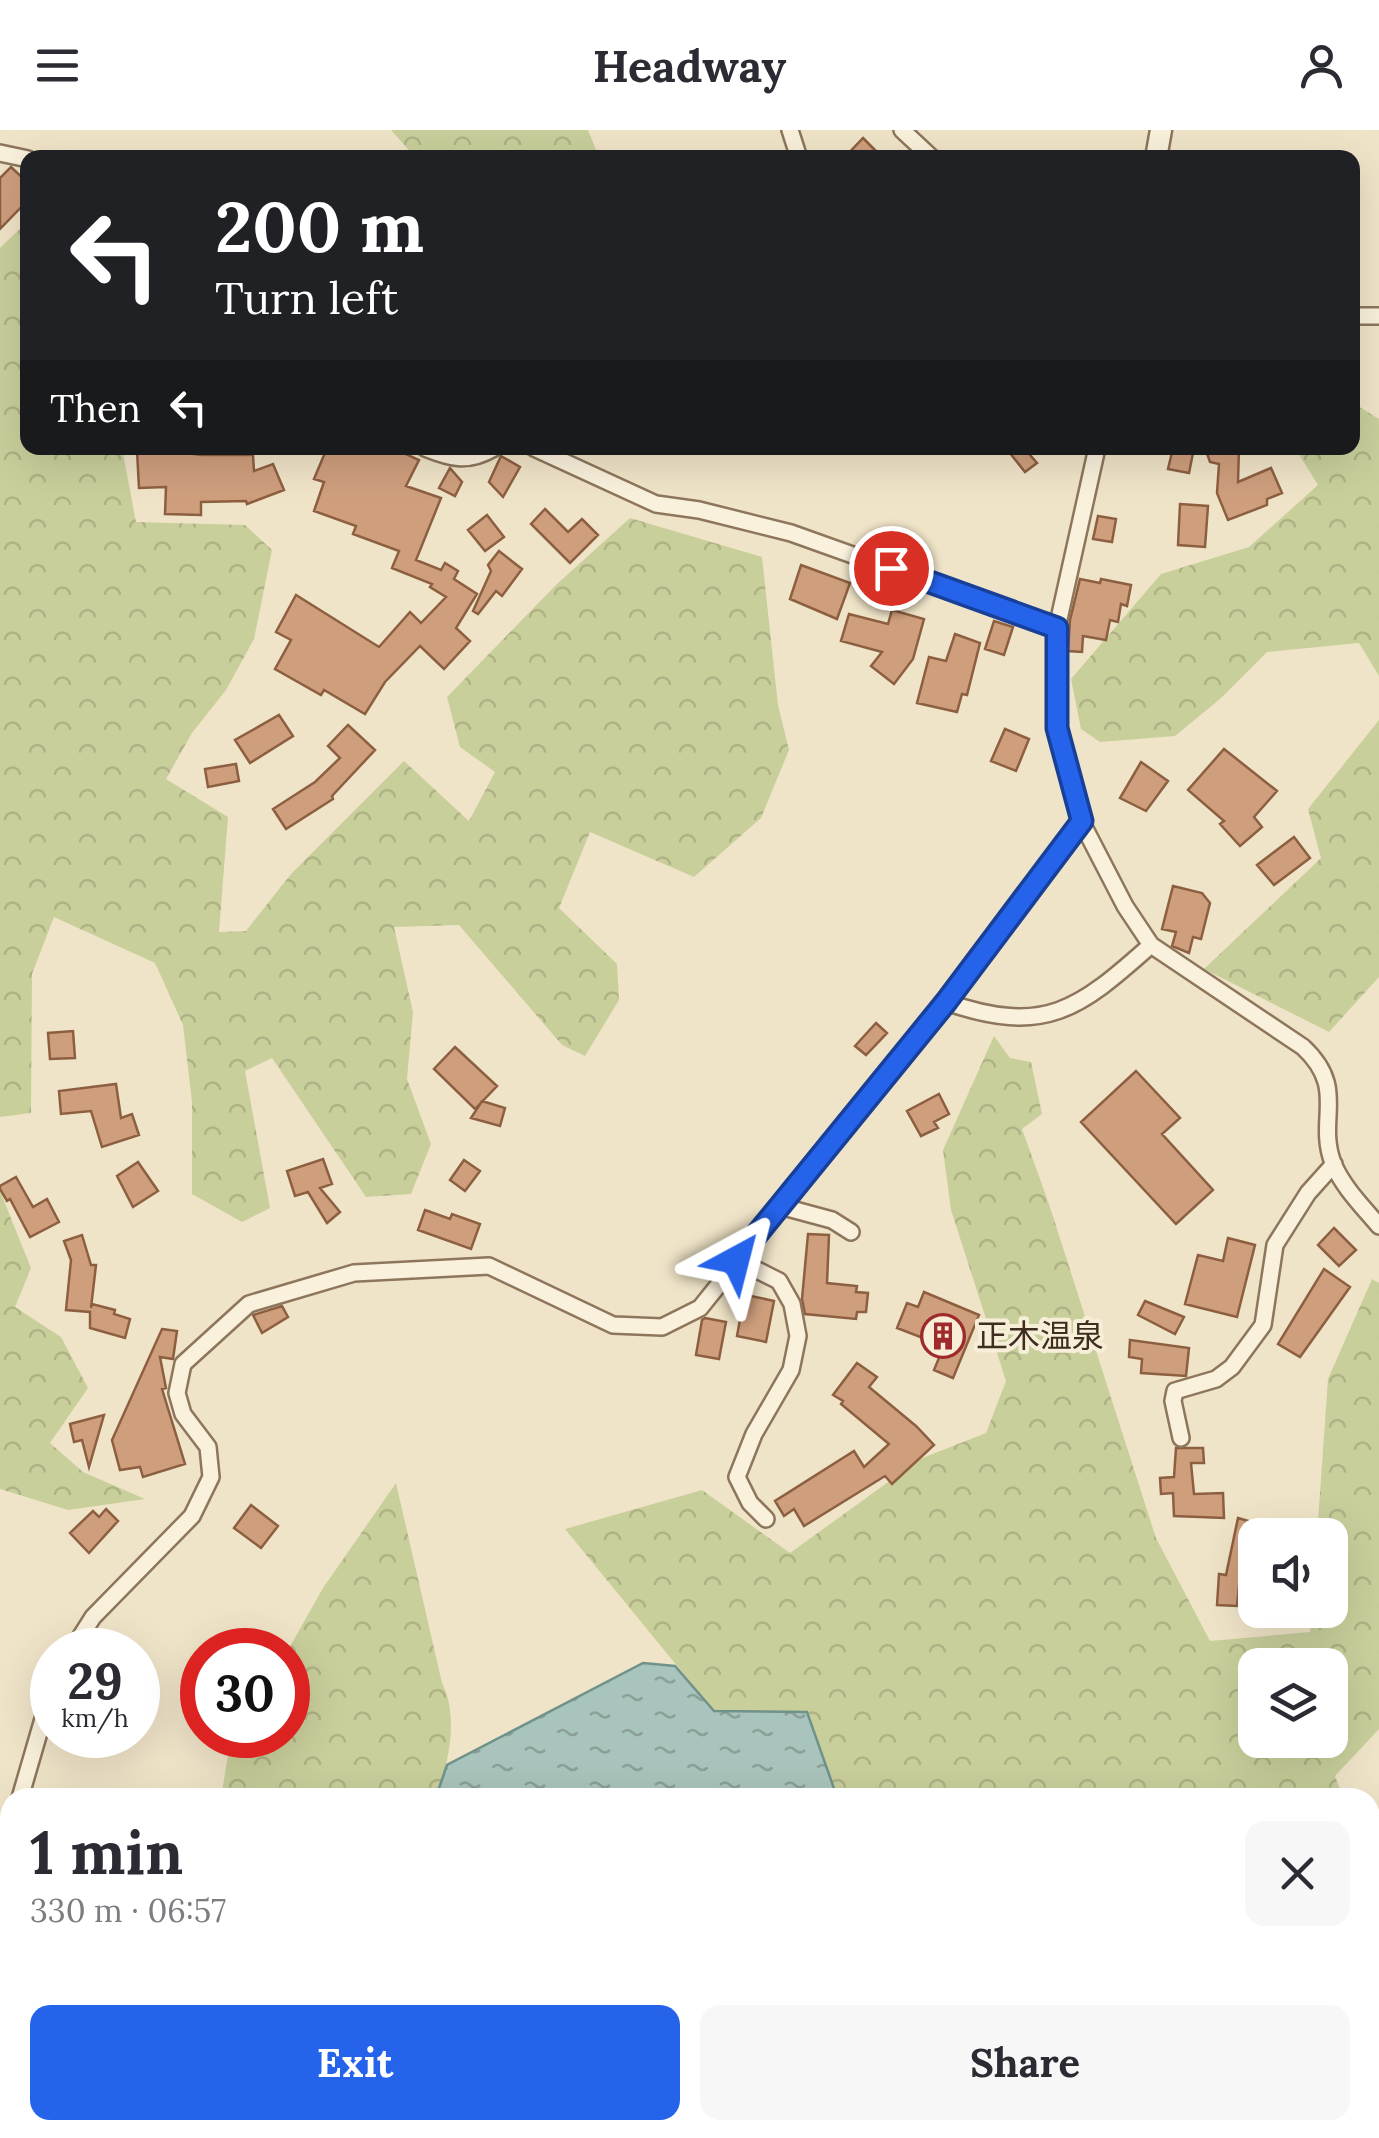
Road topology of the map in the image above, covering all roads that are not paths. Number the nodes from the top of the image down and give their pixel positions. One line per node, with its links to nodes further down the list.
1 (902, 130): 2 (street)
2 (923, 150)
3 (443, 455): 4 (street)
4 (480, 455)
5 (549, 455): 7 (street)
6 (1095, 455): 7 (street)
7 (1057, 628): 8 (street)
8 (1082, 821): 9 (street); 10 (street)
9 (1151, 944): 10 (street); 11 (street)
10 (946, 1002): 12 (street)
11 (1334, 1164): 13 (street); 16 (street)
12 (780, 1206): 14 (street); 15 (street)
13 (1379, 1226)
14 (852, 1232)
15 (736, 1260): 17 (street); 18 (street)
16 (1181, 1438)
17 (766, 1520)
18 (86, 1628)
19 (32, 1758): 20 (street)
20 (23, 1788)

